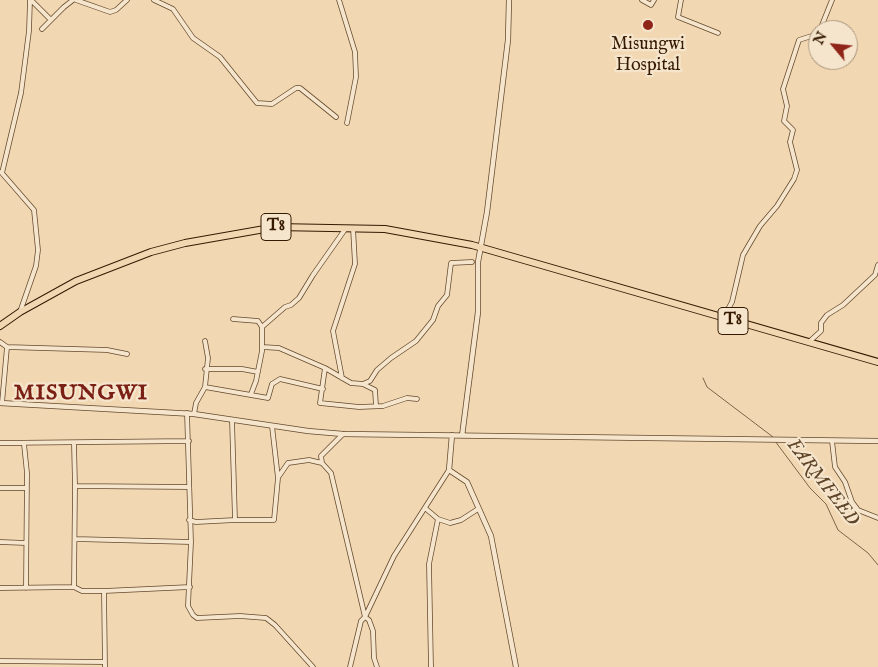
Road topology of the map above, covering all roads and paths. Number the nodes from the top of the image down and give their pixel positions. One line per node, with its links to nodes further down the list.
1 (30, 0): 11 (street); 18 (street)
2 (75, 0): 3 (street); 11 (street)
3 (127, 0)
4 (154, 0): 16 (street)
5 (339, 0): 17 (street)
6 (509, 0): 20 (street)
7 (642, 0): 8 (street)
8 (654, 0)
9 (681, 0): 14 (street)
10 (832, 0): 12 (street)
11 (51, 20): 13 (street)
12 (824, 20)
13 (42, 30)
14 (718, 33)
15 (808, 37): 25 (street)
16 (336, 116)
17 (346, 123)
18 (1, 172): 24 (street)
19 (350, 228): 20 (highway, T8); 24 (highway, T8); 28 (street); 39 (street)
20 (481, 248): 25 (highway, T8); 53 (street)
21 (472, 262): 40 (street)
22 (878, 265): 23 (street)
23 (877, 276): 31 (street)
24 (20, 312): 27 (highway, T8)
25 (723, 318): 31 (highway, T8)
26 (233, 319): 28 (street)
27 (0, 326)
28 (262, 328): 33 (street)
29 (205, 341): 37 (street)
30 (0, 342): 32 (street)
31 (808, 342): 35 (highway, T8)
32 (6, 347): 34 (street); 45 (street)
33 (262, 347): 36 (street); 38 (street)
34 (127, 354)
35 (878, 362)
36 (325, 368): 39 (street); 42 (street)
37 (205, 369): 38 (street); 41 (street)
38 (258, 372): 43 (street)
39 (342, 378): 40 (street)
40 (363, 384): 46 (street)
41 (205, 387): 43 (street); 48 (street)
42 (323, 389): 43 (street); 46 (street)
43 (251, 394)
44 (416, 399): 46 (street)
45 (1, 403): 47 (street)
46 (376, 406)
47 (187, 413): 48 (street); 54 (street)
48 (194, 414): 49 (street)
49 (232, 420): 50 (street); 72 (street)
50 (272, 426): 51 (street); 62 (street)
51 (343, 434): 52 (street); 60 (street)
52 (452, 436): 53 (street); 61 (street)
53 (462, 436): 55 (street)
54 (189, 441): 58 (street); 64 (street)
55 (832, 441): 56 (street); 69 (street)
56 (878, 441)
57 (0, 443): 59 (street)
58 (74, 443): 59 (street); 63 (street)
59 (24, 444): 66 (street)
60 (322, 463): 62 (street); 82 (street)
61 (449, 470): 67 (street); 68 (street)
62 (278, 478): 72 (street)
63 (75, 486): 64 (street); 73 (street)
64 (189, 487): 71 (street)
65 (0, 488): 66 (street)
66 (26, 488): 76 (street)
67 (425, 508): 70 (street); 82 (street)
68 (478, 510): 70 (street); 91 (street)
69 (878, 518)
70 (438, 519): 90 (street)
71 (189, 520): 72 (street); 75 (street)
72 (235, 520)
73 (74, 539): 75 (street); 77 (street)
74 (0, 542): 76 (street)
75 (191, 542): 78 (street)
76 (26, 543): 80 (street)
77 (74, 587): 80 (street); 81 (street)
78 (190, 587): 81 (street); 87 (street)
79 (0, 588): 80 (street)
80 (26, 588)
81 (104, 590): 85 (street)
82 (365, 617): 88 (street); 89 (street)
83 (0, 662): 84 (street)
84 (36, 662): 85 (street); 86 (street)
85 (105, 665)
86 (31, 667)
87 (313, 667)
88 (350, 667)
89 (377, 667)
90 (431, 667)
91 (516, 667)

